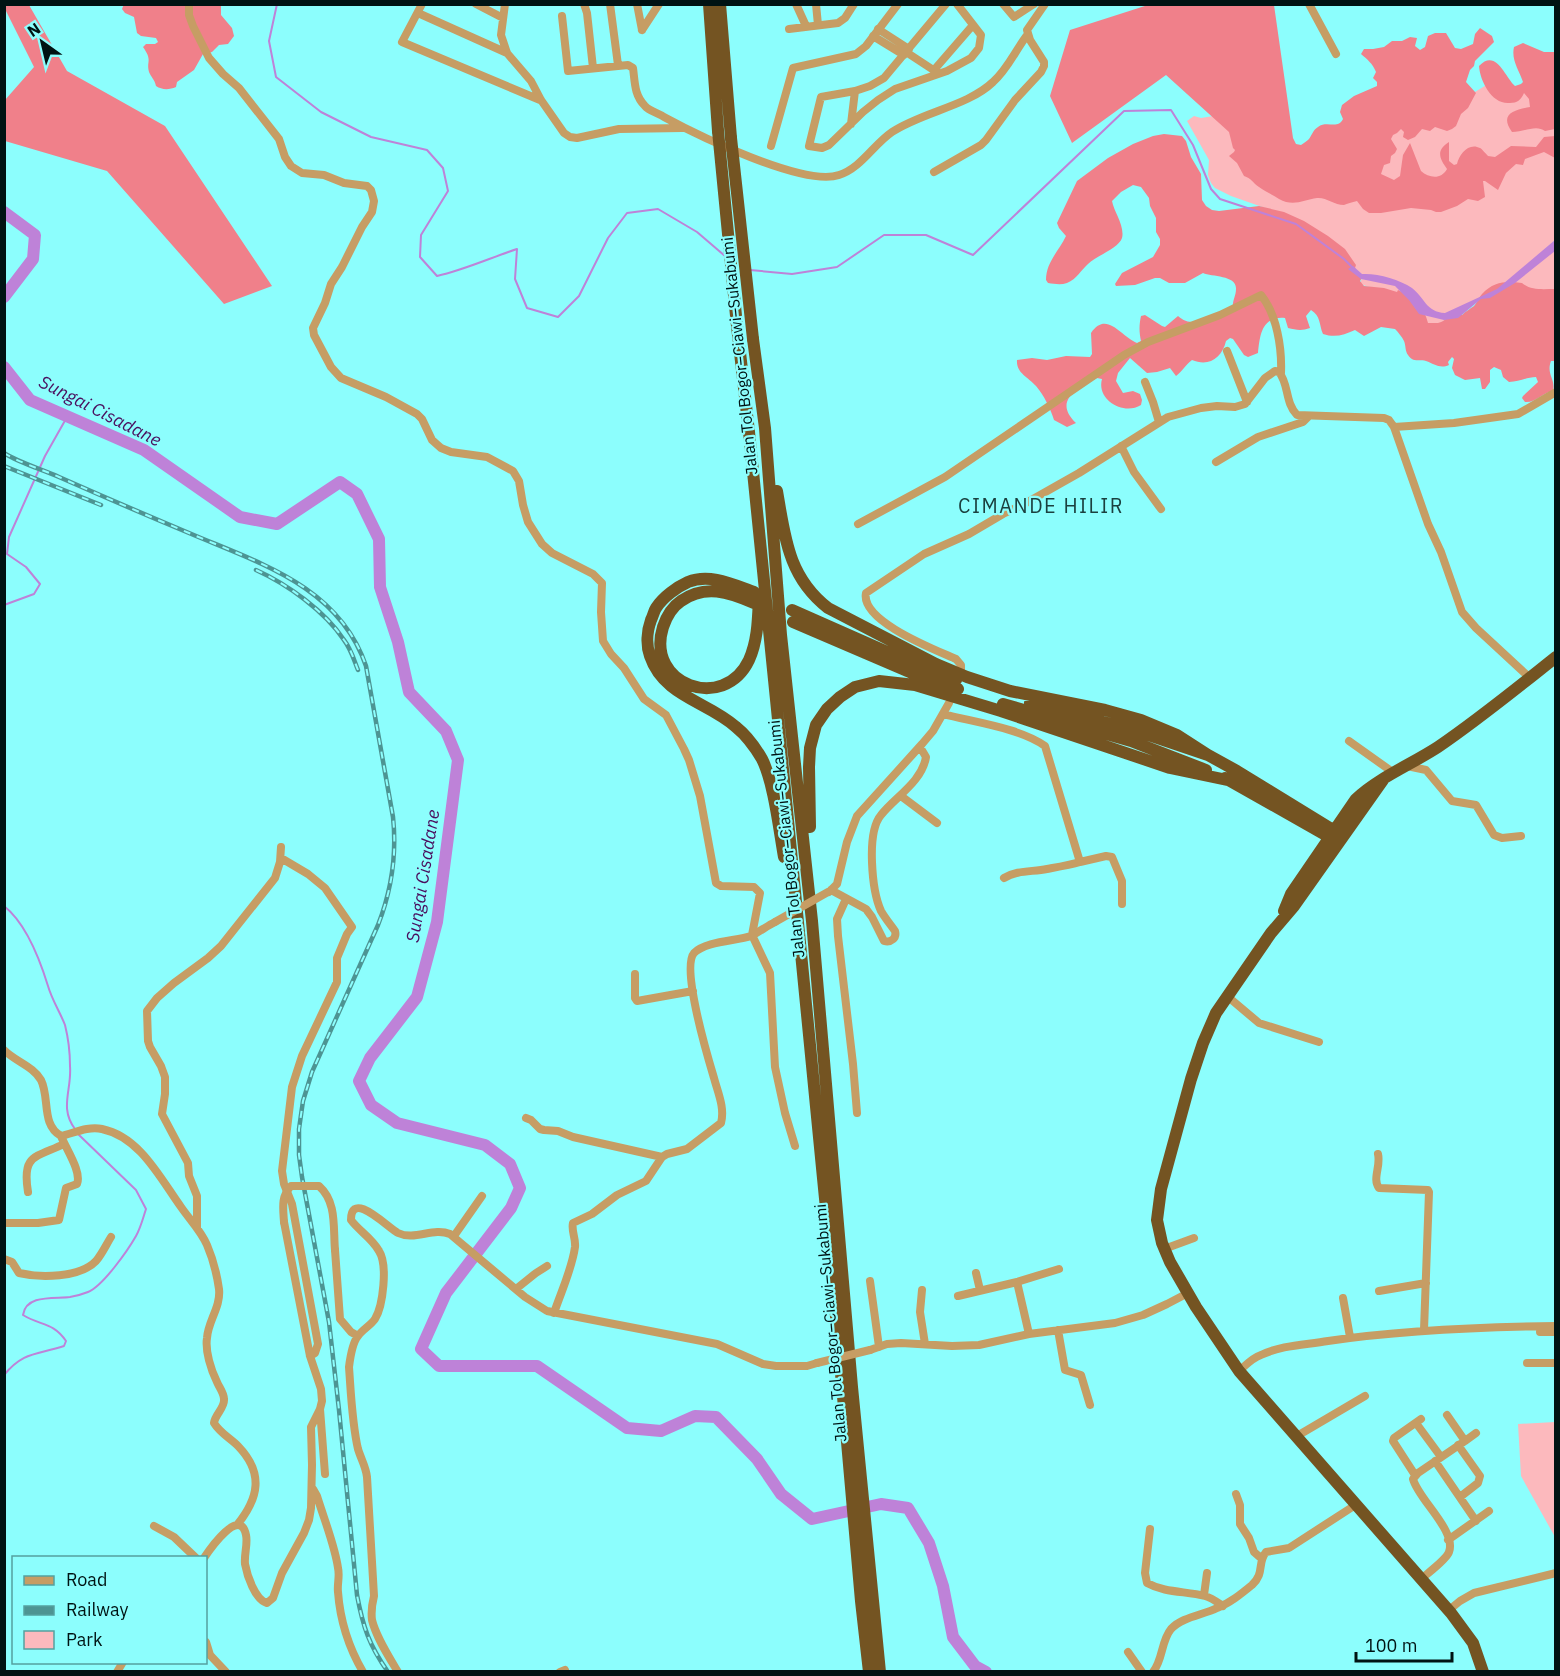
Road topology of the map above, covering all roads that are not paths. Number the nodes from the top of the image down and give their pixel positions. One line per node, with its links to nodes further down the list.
1 (189, 4): 84 (street)
2 (476, 4): 23 (street)
3 (505, 4): 23 (street)
4 (584, 4): 34 (street)
5 (610, 4): 33 (street)
6 (637, 4): 7 (street)
7 (659, 4)
8 (709, 4): 55 (highway, Jalan Tol Bogor–Ciawi–Sukabumi, bridge)
9 (720, 4): 50 (highway, Jalan Tol Bogor–Ciawi–Sukabumi, bridge)
10 (796, 4): 26 (street)
11 (816, 4): 24 (street)
12 (854, 4): 21 (street)
13 (898, 4): 28 (street)
14 (946, 4): 30 (street)
15 (957, 4): 25 (street)
16 (1003, 4): 17 (street)
17 (1034, 4)
18 (1045, 4): 29 (street)
19 (1309, 4): 32 (street)
20 (420, 9): 31 (street); 37 (street)
21 (848, 9): 24 (street)
22 (562, 16): 34 (street)
23 (503, 18): 31 (street)
24 (818, 25): 26 (street)
25 (973, 25): 35 (street); 35 (street)
26 (806, 26): 27 (street)
27 (789, 29)
28 (876, 32): 30 (street); 40 (street)
29 (1028, 34): 39 (street); 41 (street)
30 (906, 52): 35 (street); 36 (street)
31 (507, 53): 37 (street)
32 (1336, 54)
33 (618, 65): 34 (street); 39 (street)
34 (593, 68)
35 (936, 72): 38 (street)
36 (855, 91): 38 (street); 38 (street)
37 (541, 100): 39 (street)
38 (850, 124)
39 (682, 128)
40 (771, 146)
41 (934, 172)
42 (1227, 351): 46 (street)
43 (1281, 373): 46 (street); 47 (street); 54 (street)
44 (1145, 382): 48 (street)
45 (1556, 392): 49 (street)
46 (1247, 402): 48 (street)
47 (1309, 416): 49 (street); 52 (street)
48 (1159, 422): 51 (street)
49 (1394, 427): 58 (street)
50 (765, 428): 63 (highway); 81 (highway, Jalan Tol Bogor–Ciawi–Sukabumi)
51 (1121, 447): 53 (street); 57 (street)
52 (1216, 462)
53 (1161, 509)
54 (858, 524)
55 (761, 551): 83 (highway, Jalan Tol Bogor–Ciawi–Sukabumi); 83 (highway)
56 (1556, 657): 58 (highway)
57 (961, 671)
58 (1530, 678): 64 (highway)
59 (948, 703): 60 (street)
60 (943, 714): 62 (street); 76 (street)
61 (1349, 741): 65 (street)
62 (920, 747): 67 (street); 78 (street)
63 (1208, 755): 66 (highway); 70 (highway)
64 (1407, 766): 65 (highway); 71 (street)
65 (1388, 776): 68 (highway); 72 (highway)
66 (1232, 781): 70 (highway); 81 (highway)
67 (901, 796): 69 (street); 79 (street)
68 (1347, 812): 70 (highway); 72 (highway)
69 (937, 823)
70 (1315, 823): 72 (highway); 75 (highway)
71 (1521, 836)
72 (1336, 837): 75 (highway); 82 (highway)
73 (281, 847): 74 (street)
74 (281, 858): 100 (street); 129 (street)
75 (1315, 861): 82 (highway)
76 (1080, 862): 77 (street); 80 (street)
77 (1004, 878)
78 (830, 891): 79 (street); 84 (street, bridge)
79 (846, 899): 90 (street)
80 (1122, 904)
81 (812, 921): 96 (highway, Jalan Tol Bogor–Ciawi–Sukabumi)
82 (1281, 921): 87 (highway)
83 (799, 931): 96 (highway, Jalan Tol Bogor–Ciawi–Sukabumi)
84 (752, 935): 86 (street); 93 (street)
85 (634, 974): 86 (street)
86 (693, 991): 95 (street)
87 (1227, 996): 88 (street); 104 (highway)
88 (1319, 1042)
89 (4, 1050): 92 (street)
90 (857, 1113)
91 (526, 1118): 95 (street)
92 (63, 1140): 97 (street); 99 (street); 100 (street)
93 (795, 1146)
94 (1378, 1154): 111 (street)
95 (662, 1156): 119 (street)
96 (829, 1187): 160 (highway, Jalan Tol Bogor–Ciawi–Sukabumi)
97 (28, 1192)
98 (482, 1196): 102 (street)
99 (4, 1223)
100 (197, 1229): 149 (street)
101 (111, 1237): 105 (street)
102 (456, 1238): 112 (street); 125 (street)
103 (1194, 1238): 104 (street)
104 (1164, 1249): 116 (highway)
105 (4, 1259)
106 (547, 1266): 112 (street)
107 (1059, 1269): 110 (street)
108 (976, 1272): 114 (street)
109 (870, 1281): 128 (street)
110 (1017, 1282): 114 (street); 124 (street)
111 (1426, 1283): 115 (street); 122 (street)
112 (516, 1289): 119 (street)
113 (922, 1290): 127 (street)
114 (980, 1290): 117 (street)
115 (1379, 1291)
116 (1188, 1293): 121 (street); 132 (highway)
117 (958, 1296)
118 (1343, 1298): 126 (street)
119 (554, 1313): 128 (street, bridge)
120 (1555, 1328): 122 (street); 123 (street)
121 (1058, 1330): 124 (street); 134 (street)
122 (1424, 1330): 126 (street)
123 (1528, 1332)
124 (1029, 1334): 127 (street)
125 (358, 1335): 129 (street, bridge); 167 (street)
126 (1350, 1337): 132 (street)
127 (925, 1344): 128 (street)
128 (879, 1347)
129 (310, 1356): 135 (street)
130 (1527, 1363): 131 (street)
131 (1556, 1363)
132 (1239, 1371): 138 (highway)
133 (1365, 1396): 138 (street)
134 (1090, 1405)
135 (320, 1409): 141 (street); 143 (street)
136 (1447, 1415): 139 (street)
137 (1476, 1433): 139 (street)
138 (1297, 1436): 146 (highway)
139 (1462, 1443): 140 (street); 145 (street)
140 (1438, 1459): 142 (street); 142 (street); 145 (street)
141 (326, 1474)
142 (1415, 1475): 152 (street)
143 (312, 1485): 149 (street); 166 (street)
144 (1236, 1494): 155 (street)
145 (1460, 1497): 148 (street)
146 (1357, 1504): 155 (street); 158 (highway)
147 (1489, 1512): 148 (street)
148 (1476, 1521): 152 (street)
149 (237, 1525): 154 (street)
150 (154, 1526): 153 (street)
151 (1150, 1529): 159 (street)
152 (1448, 1540): 158 (street)
153 (195, 1556)
154 (205, 1556)
155 (1262, 1559): 161 (street)
156 (1556, 1572): 162 (street)
157 (1207, 1573): 159 (street)
158 (1421, 1579): 162 (highway)
159 (1204, 1595): 161 (street)
160 (867, 1601): 168 (highway, Jalan Tol Bogor–Ciawi–Sukabumi); 169 (highway, Jalan Tol Bogor–Ciawi–Sukabumi)
161 (1223, 1606): 171 (street)
162 (1449, 1610): 172 (highway)
163 (207, 1645): 165 (street)
164 (1128, 1652): 170 (street)
165 (226, 1671)
166 (363, 1671)
167 (398, 1671)
168 (869, 1671)
169 (880, 1671)
170 (1142, 1671)
171 (1153, 1671)
172 (1482, 1671)

